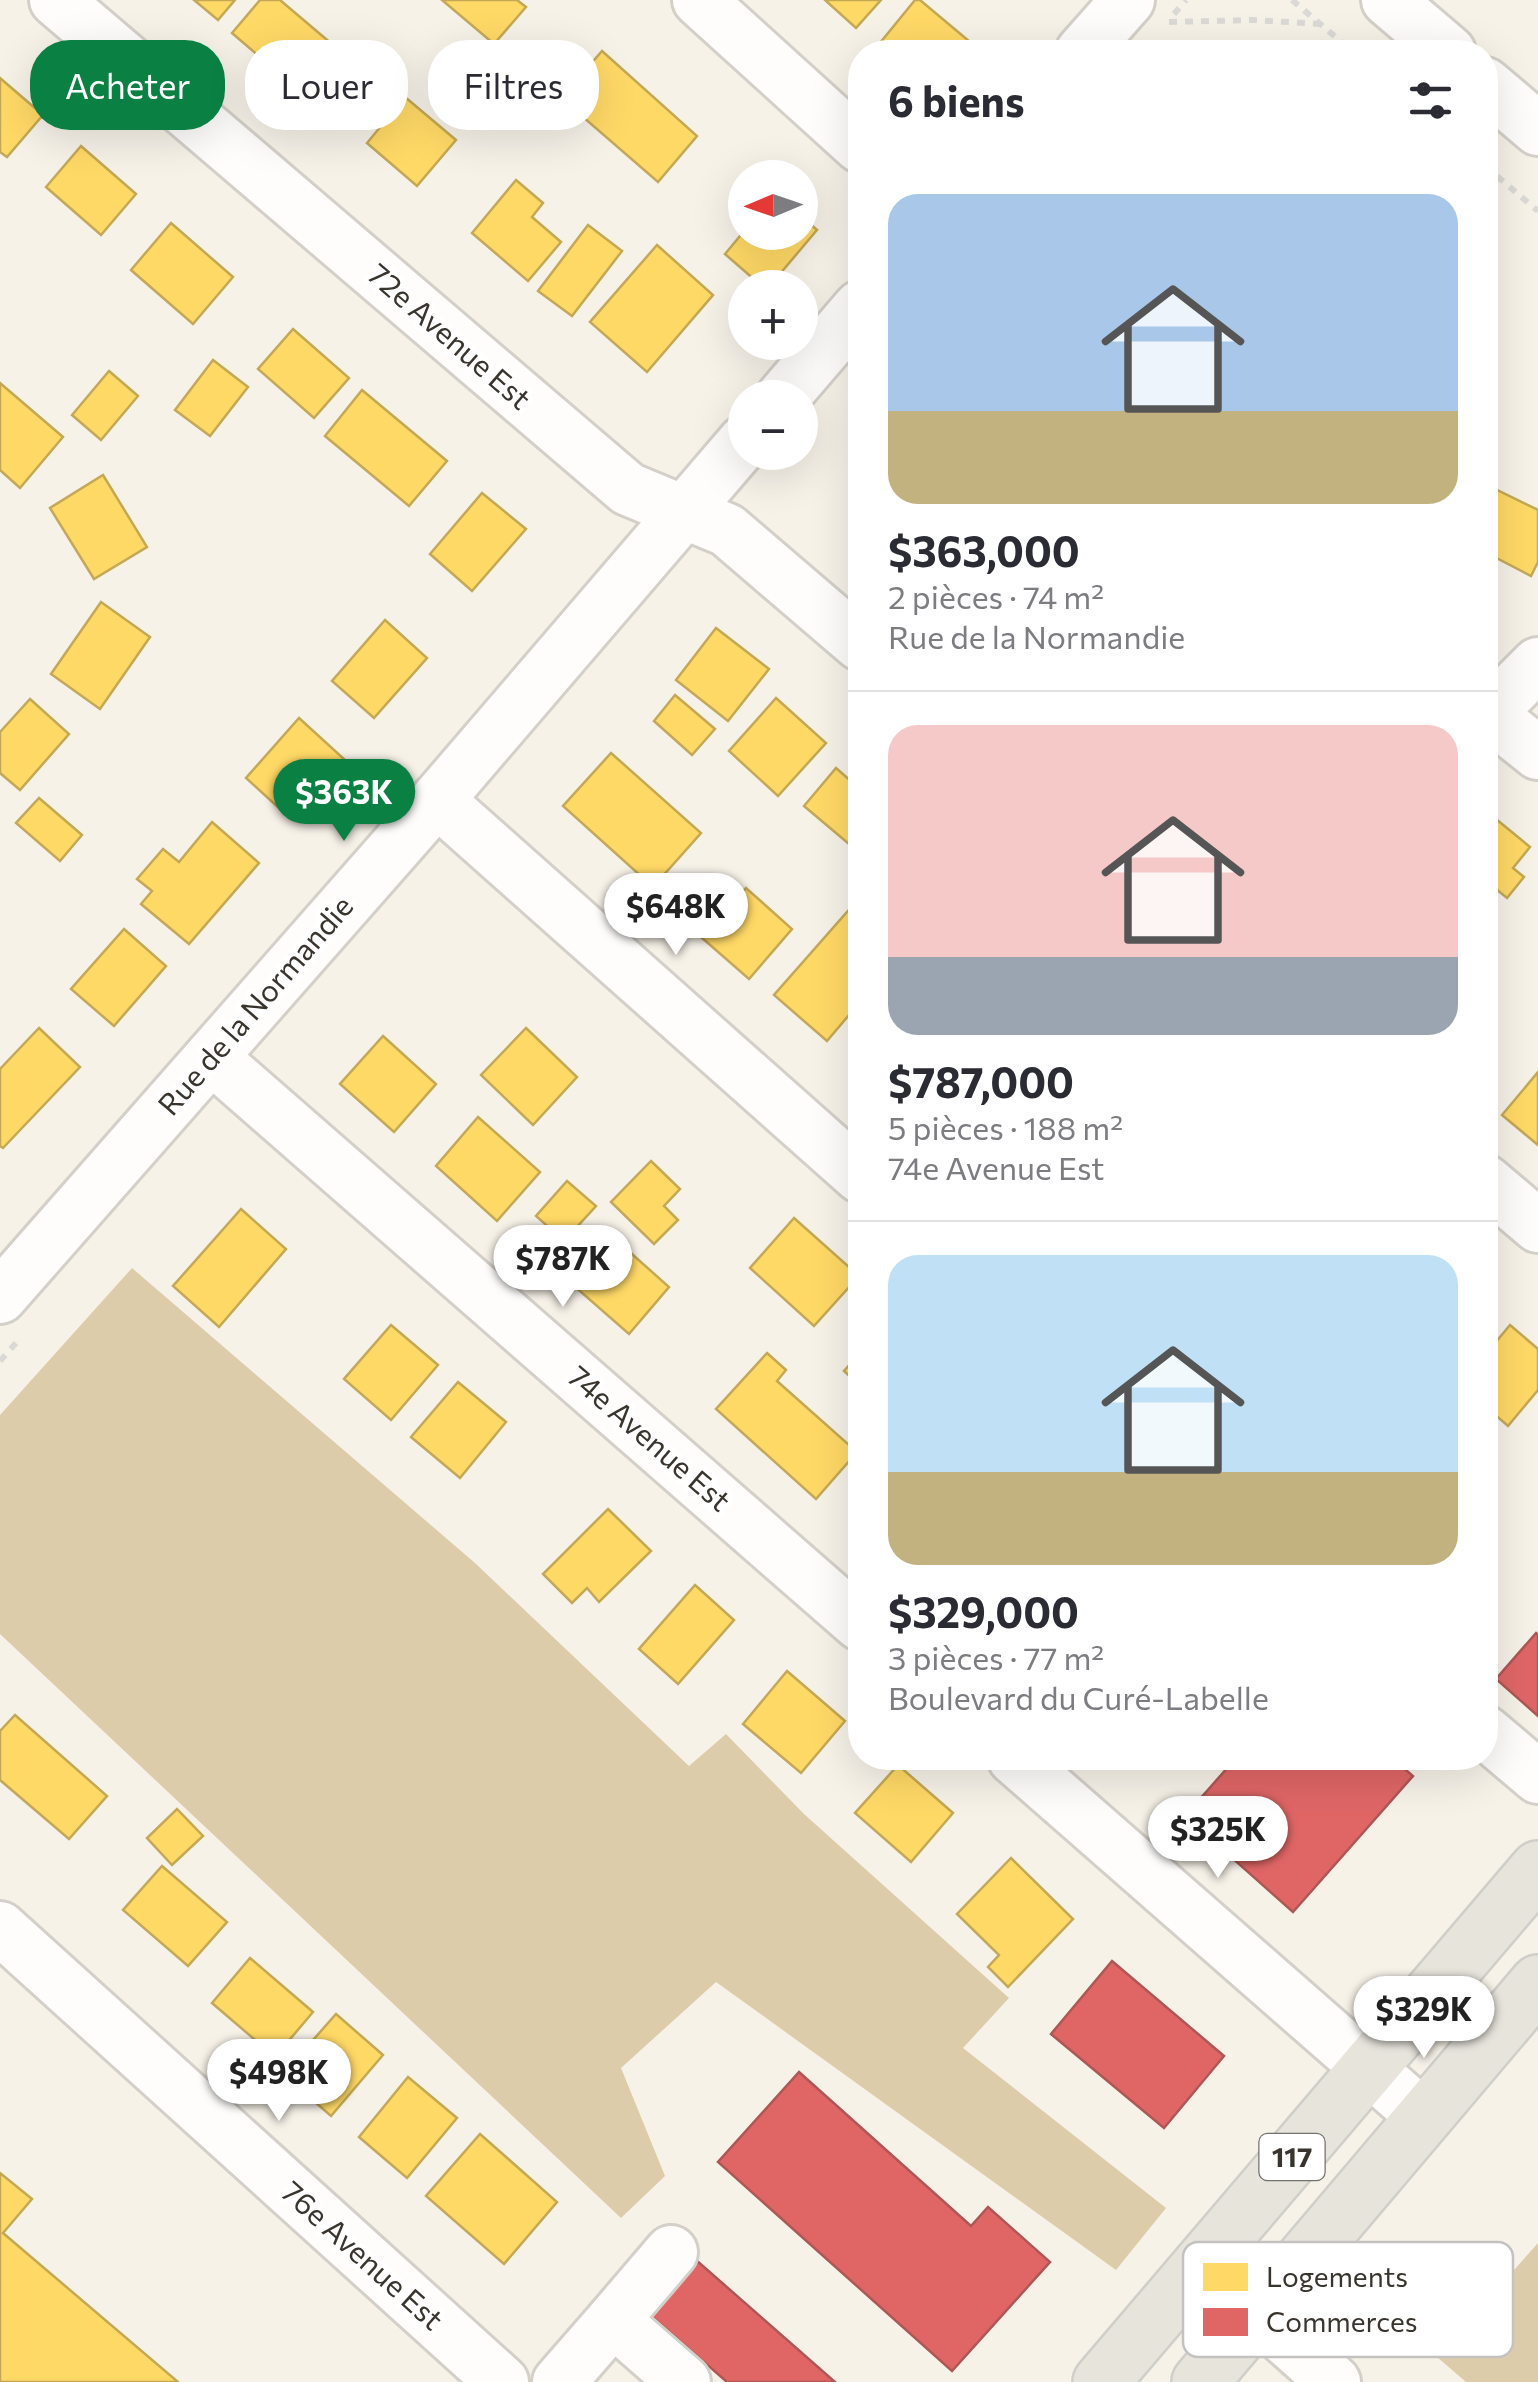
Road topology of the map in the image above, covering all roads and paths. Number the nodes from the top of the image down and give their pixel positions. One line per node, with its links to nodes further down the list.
1 (56, 0): 18 (street, 72e Avenue Est)
2 (699, 0): 12 (street)
3 (1292, 0): 6 (path)
4 (1388, 0): 9 (street)
5 (1148, 11): 6 (path); 7 (street)
6 (1320, 24): 8 (path)
7 (1101, 40)
8 (1339, 40)
9 (1435, 40)
10 (1498, 95): 11 (street)
11 (1538, 129)
12 (848, 135)
13 (1498, 177): 14 (path)
14 (1538, 211)
15 (848, 321): 16 (street)
16 (797, 380)
17 (728, 460): 18 (street, Rue de la Normandie)
18 (683, 512): 19 (street, 72e Avenue Est); 24 (street, Rue de la Normandie)
19 (848, 634)
20 (1538, 664): 21 (street)
21 (1498, 702)
22 (1498, 721): 23 (street)
23 (1538, 752)
24 (437, 800): 25 (street, Rue de la Normandie); 26 (street)
25 (212, 1057): 29 (street, Rue de la Normandie); 30 (street, 74e Avenue Est)
26 (848, 1165)
27 (1498, 1191): 28 (street)
28 (1538, 1226)
29 (8, 1273)
30 (848, 1614)
31 (1498, 1743): 33 (street)
32 (1028, 1770): 37 (street)
33 (1538, 1777)
34 (1538, 1869): 37 (main road, 117)
35 (0, 1928): 46 (street, 76e Avenue Est)
36 (1538, 1983): 38 (main road, 117)
37 (1368, 2067): 38 (street); 39 (main road, 117)
38 (1424, 2117): 40 (main road, 117)
39 (1220, 2242)
40 (1317, 2242)
41 (671, 2252): 43 (street)
42 (1183, 2285): 49 (main road, 117)
43 (613, 2320): 47 (street); 48 (street)
44 (1221, 2357): 50 (main road, 117)
45 (1305, 2357): 51 (street)
46 (498, 2381)
47 (559, 2382)
48 (684, 2382)
49 (1101, 2382)
50 (1200, 2382)
51 (1334, 2382)

